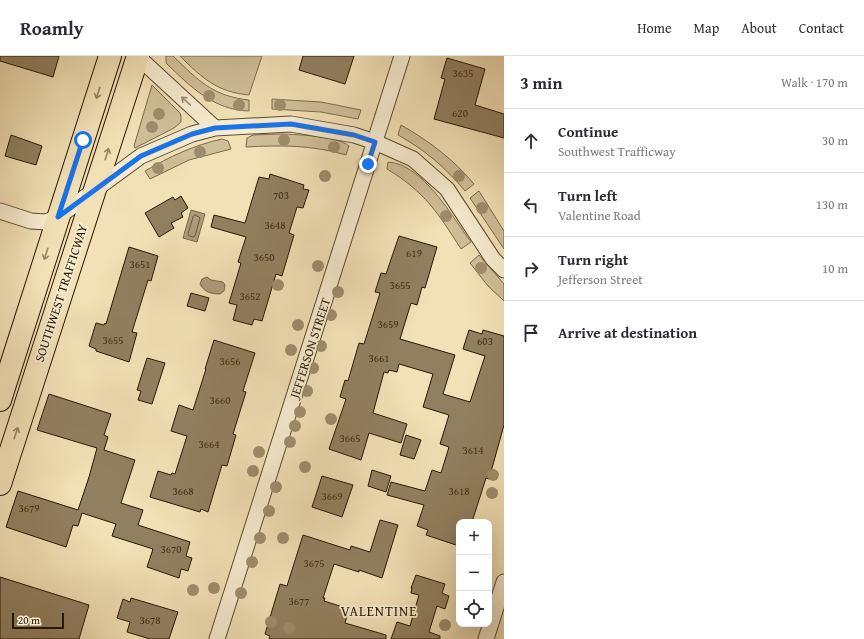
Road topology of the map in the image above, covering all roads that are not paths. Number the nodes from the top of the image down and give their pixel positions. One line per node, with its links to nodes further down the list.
1 (110, 56): 8 (main road, SOUTHWEST TRAFFICWAY, one-way to 8)
2 (402, 56): 5 (street, JEFFERSON STREET)
3 (138, 57): 4 (street, one-way to 3); 6 (main road, SOUTHWEST TRAFFICWAY, one-way to 3)
4 (215, 128): 5 (street); 6 (street)
5 (375, 142): 9 (street); 13 (street, JEFFERSON STREET)
6 (94, 191): 8 (street); 11 (main road, SOUTHWEST TRAFFICWAY, one-way to 6)
7 (0, 211): 8 (street)
8 (58, 217): 10 (main road, SOUTHWEST TRAFFICWAY, one-way to 10)
9 (504, 270)
10 (0, 400)
11 (0, 484)
12 (504, 582): 14 (street)
13 (217, 639)
14 (486, 639)

